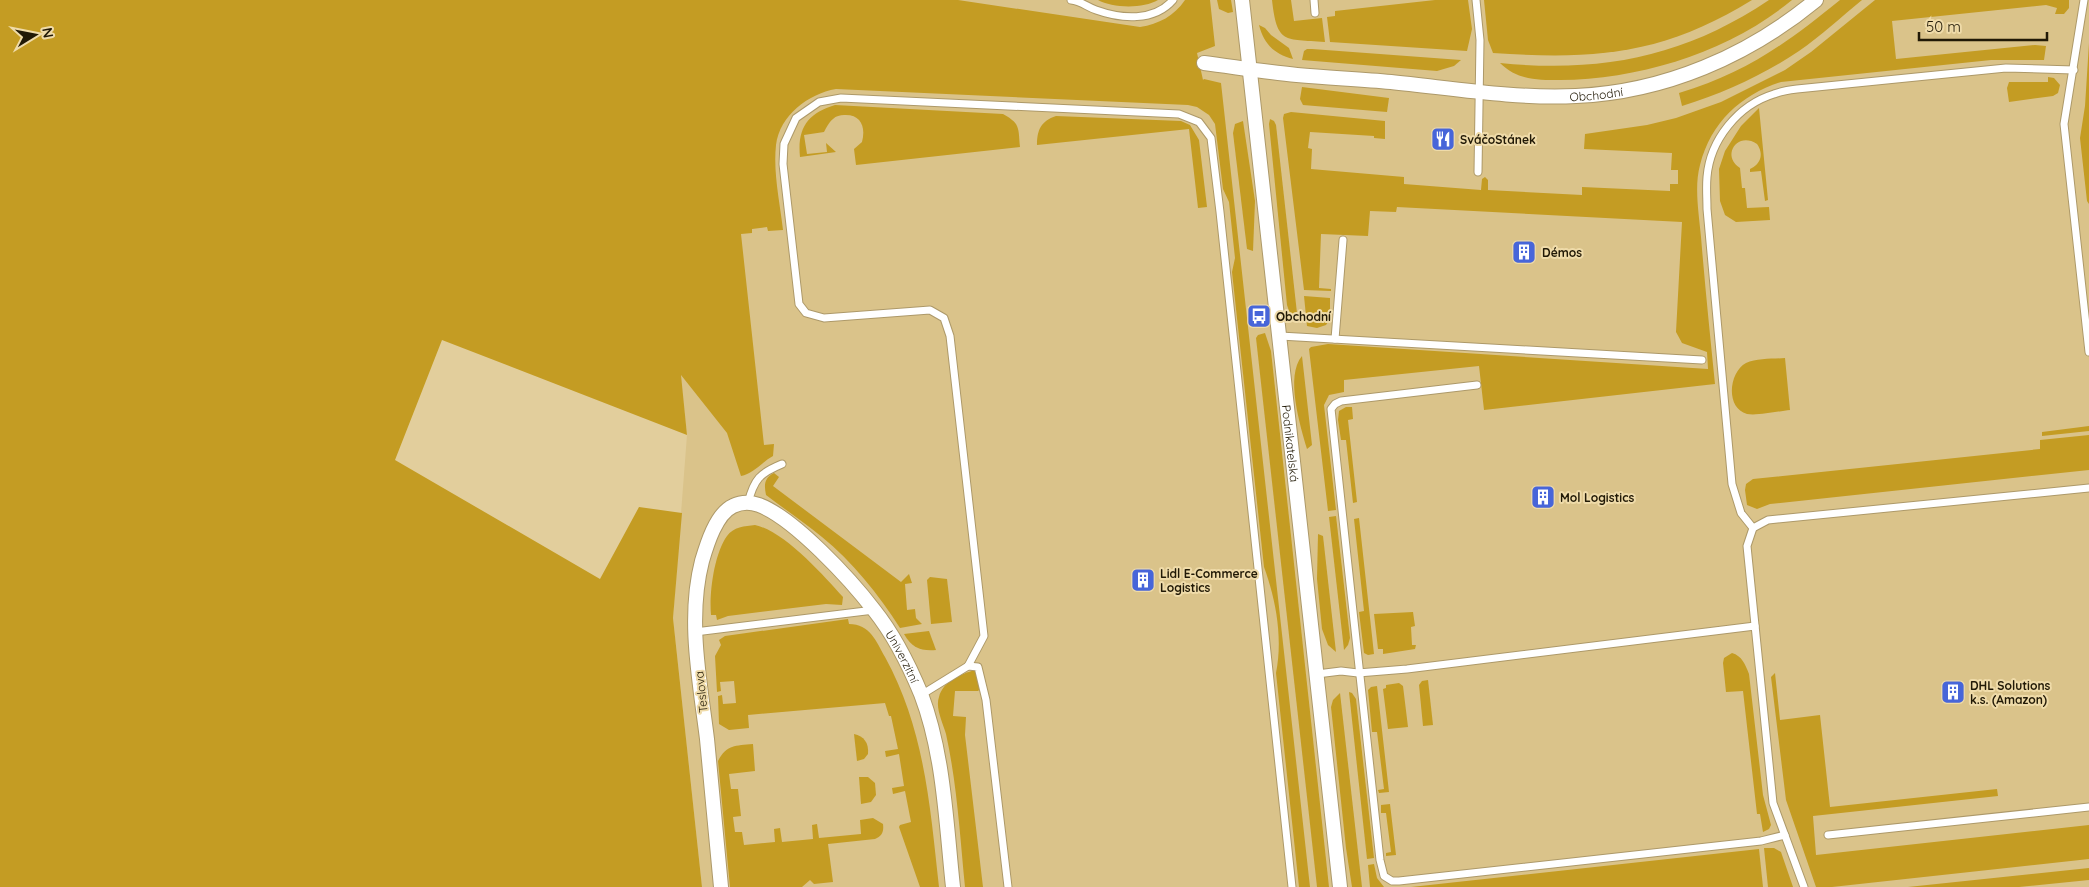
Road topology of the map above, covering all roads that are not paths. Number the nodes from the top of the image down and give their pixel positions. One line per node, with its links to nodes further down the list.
1 (1071, 0): 2 (lane)
2 (1173, 0)
3 (1242, 0): 10 (street, Podnikatelská)
4 (1314, 0): 8 (lane)
5 (1476, 0): 12 (lane)
6 (1816, 0): 12 (street, Obchodní)
7 (2084, 0): 11 (lane)
8 (1315, 13)
9 (1204, 62): 10 (street, Obchodní)
10 (1250, 69): 12 (street, Obchodní); 15 (street, Podnikatelská)
11 (2074, 70): 17 (lane); 23 (lane)
12 (1481, 92): 13 (lane)
13 (1478, 172)
14 (1343, 240): 16 (lane)
15 (1280, 336): 16 (lane); 29 (street, Podnikatelská)
16 (1336, 339): 18 (lane)
17 (2089, 352)
18 (1702, 360)
19 (1478, 385): 28 (lane)
20 (782, 464): 22 (lane)
21 (2089, 488): 23 (lane)
22 (748, 503): 24 (street, Univerzitní); 26 (street, Teslova)
23 (1753, 528): 25 (lane)
24 (874, 610): 26 (lane); 30 (street, Univerzitní)
25 (1755, 626): 28 (lane); 32 (lane)
26 (696, 632): 34 (street, Teslova)
27 (968, 666): 30 (lane); 36 (lane); 37 (lane)
28 (1358, 673): 29 (lane); 32 (lane)
29 (1317, 674): 38 (street, Podnikatelská)
30 (921, 695): 35 (street, Univerzitní)
31 (2089, 807): 33 (lane)
32 (1786, 835): 39 (lane)
33 (1828, 835)
34 (721, 887)
35 (953, 887)
36 (1008, 887)
37 (1292, 887)
38 (1340, 887)
39 (1804, 887)

